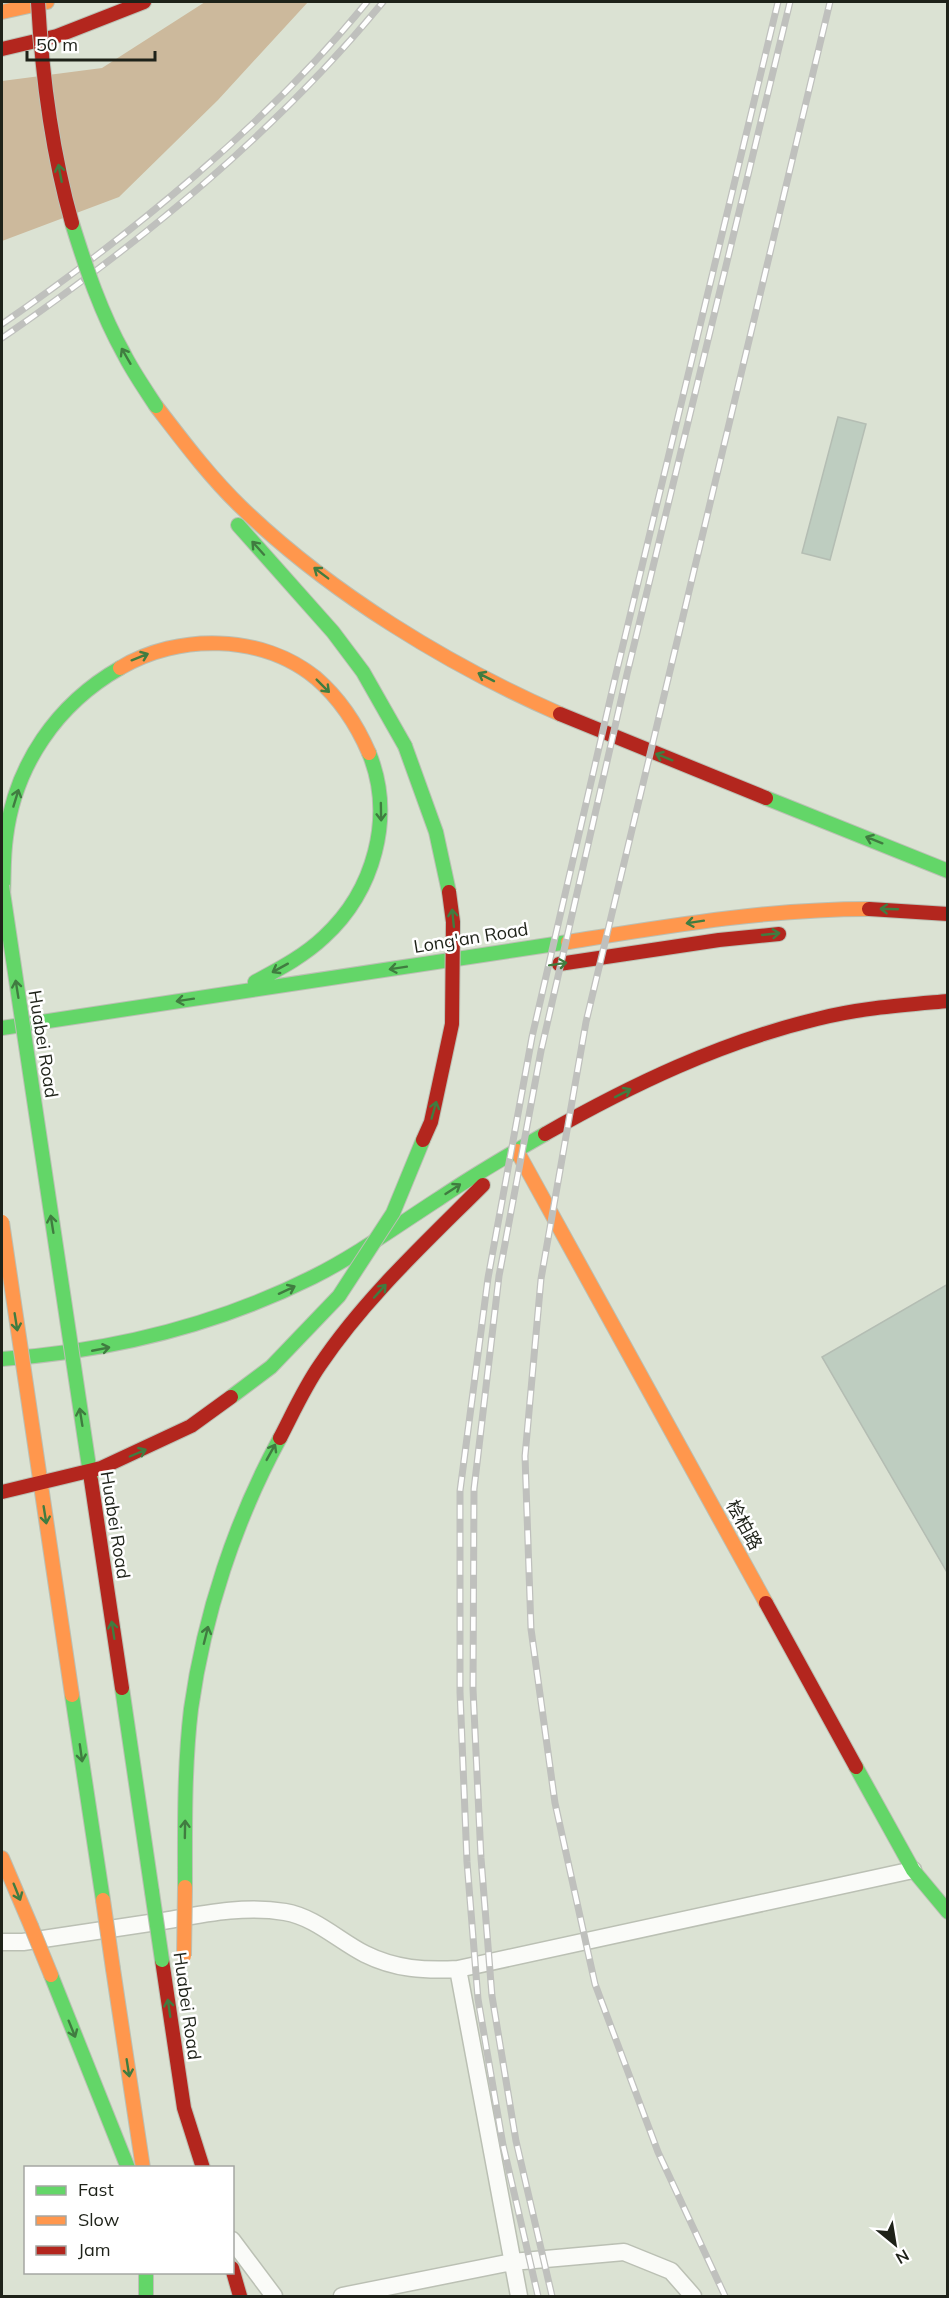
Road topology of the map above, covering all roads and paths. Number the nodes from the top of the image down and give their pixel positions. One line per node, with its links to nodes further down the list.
1 (3, 2): 5 (main road)
2 (38, 2): 7 (main road, one-way to 2, bridge)
3 (46, 2): 5 (main road)
4 (144, 2): 6 (main road)
5 (2, 12)
6 (2, 49)
7 (156, 406): 8 (main road, one-way to 7); 23 (main road, one-way to 7, bridge)
8 (948, 871)
9 (2, 891): 15 (main road, Huabei Road, one-way to 15, bridge); 31 (main road, Huabei Road, one-way to 9, bridge)
10 (948, 914): 15 (main road, Long'an Road, one-way to 15)
11 (790, 932): 12 (main road, one-way to 11)
12 (543, 967)
13 (472, 977): 14 (main road)
14 (437, 983)
15 (215, 996): 17 (main road, Long'an Road, one-way to 17)
16 (948, 1001): 20 (main road, one-way to 16)
17 (2, 1028)
18 (37, 1044): 19 (main road)
19 (13, 1047)
20 (517, 1151): 22 (main road, one-way to 20); 25 (main road, 桧柏路); 28 (main road, one-way to 20, bridge)
21 (2, 1222): 33 (main road, one-way to 33, bridge)
22 (2, 1359)
23 (2, 1492)
24 (2, 1858): 32 (main road, one-way to 32, bridge)
25 (913, 1870): 26 (main road, 桧柏路); 29 (street)
26 (948, 1912)
27 (2, 1942): 29 (street)
28 (184, 1962)
29 (458, 1970): 36 (street)
30 (184, 2015): 31 (main road)
31 (184, 2108): 34 (main road, Huabei Road)
32 (127, 2166)
33 (143, 2166)
34 (202, 2166)
35 (234, 2243): 41 (street)
36 (512, 2262): 42 (street); 43 (street); 44 (street)
37 (146, 2274): 39 (main road)
38 (234, 2274): 40 (main road)
39 (146, 2296)
40 (240, 2296)
41 (274, 2296)
42 (342, 2296)
43 (519, 2296)
44 (693, 2296)

